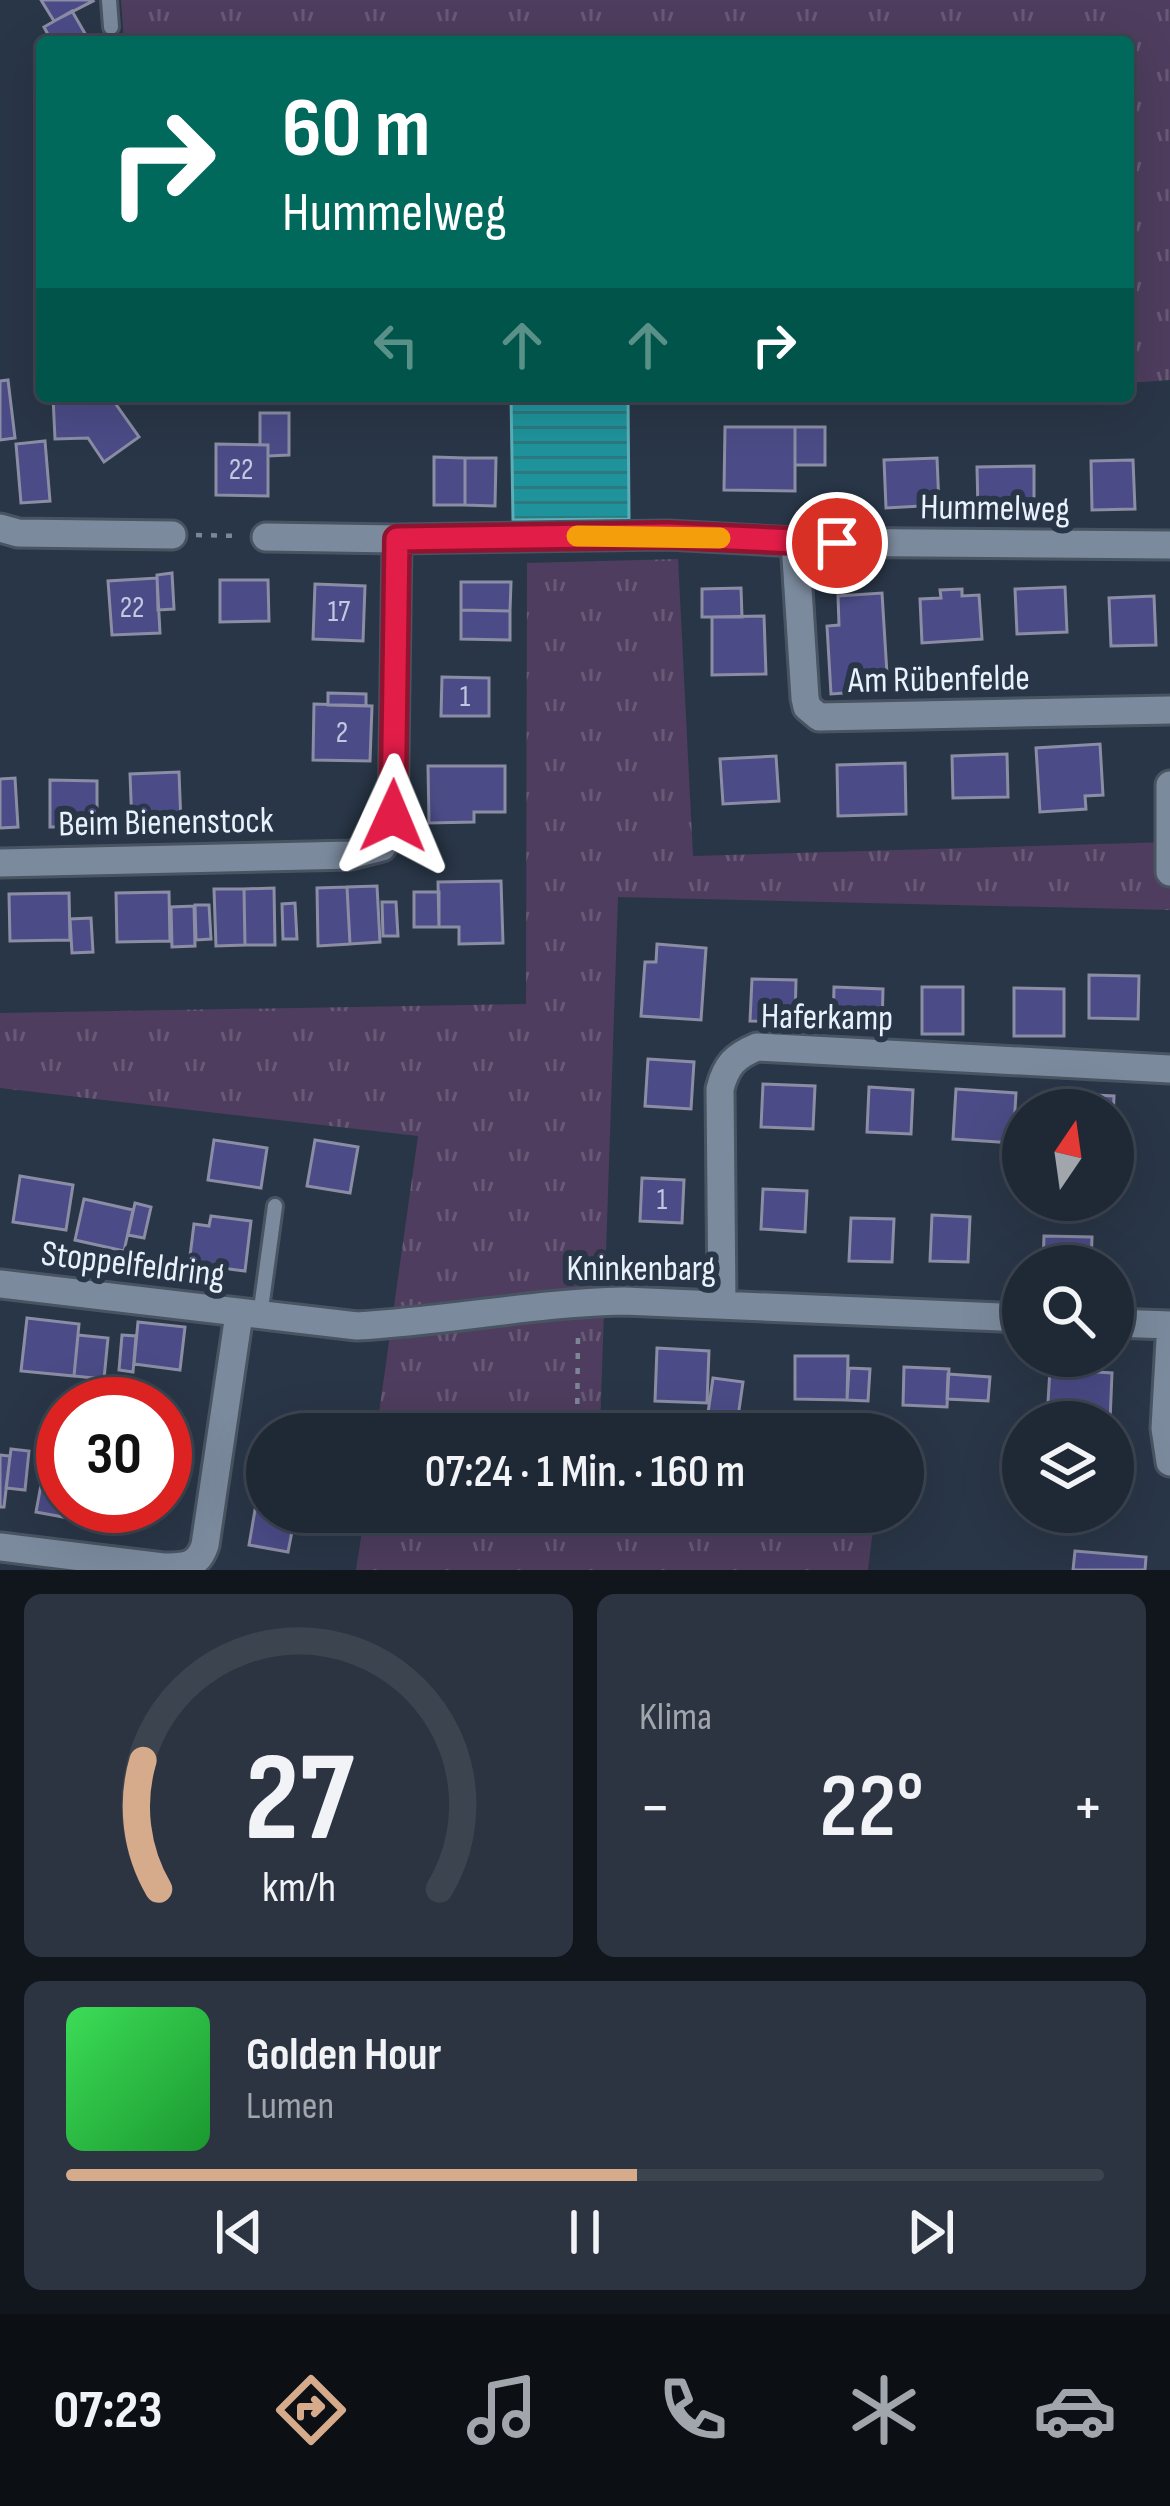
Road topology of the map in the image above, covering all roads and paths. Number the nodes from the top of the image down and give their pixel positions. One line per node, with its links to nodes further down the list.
1 (109, 0): 2 (lane)
2 (111, 27)
3 (0, 528): 4 (street)
4 (172, 535): 5 (path)
5 (266, 537): 6 (street, Hummelweg)
6 (397, 539): 7 (street, Hummelweg); 11 (street, Beim Bienenstock)
7 (795, 542): 8 (street, Hummelweg); 9 (street, Am Rübenfelde)
8 (1170, 545)
9 (1170, 710)
10 (1170, 785): 12 (street)
11 (0, 863)
12 (1170, 872)
13 (1170, 1069): 17 (street, Haferkamp)
14 (275, 1205): 18 (lane)
15 (0, 1285): 18 (street, Stoppelfeldring)
16 (579, 1302): 17 (street, Kninkenbarg); 18 (street, Kninkenbarg); 23 (path)
17 (722, 1305): 19 (street, Kninkenbarg)
18 (249, 1315): 25 (street, Stoppelfeldring)
19 (1002, 1317)
20 (1134, 1323): 21 (street)
21 (1170, 1325)
22 (1170, 1340): 24 (street)
23 (578, 1413)
24 (1170, 1462)
25 (0, 1547)

